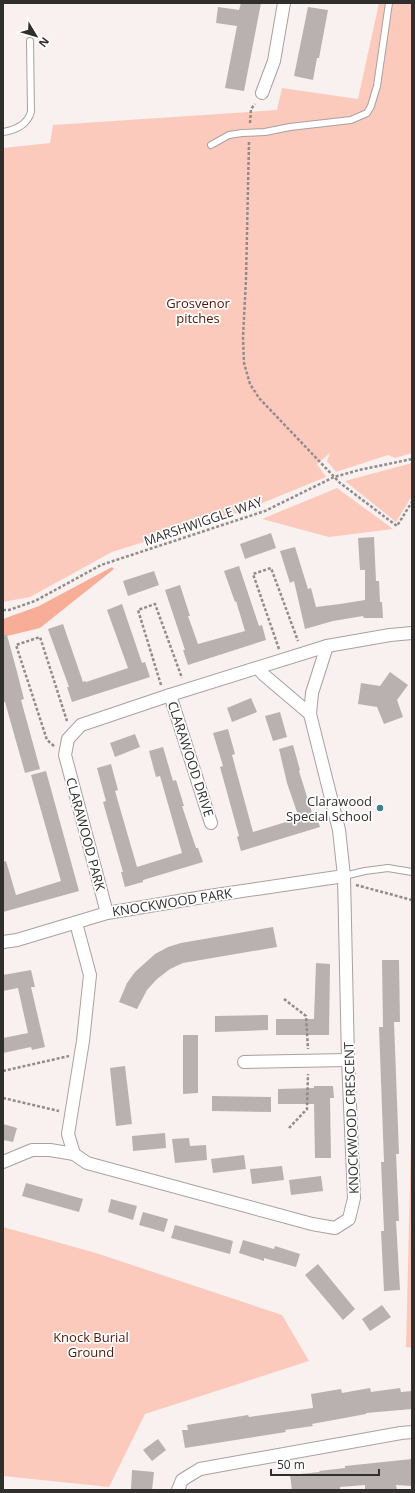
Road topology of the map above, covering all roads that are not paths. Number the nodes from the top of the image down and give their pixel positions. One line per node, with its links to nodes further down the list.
1 (284, 3): 4 (street)
2 (389, 3): 6 (lane)
3 (30, 41): 5 (lane)
4 (262, 93)
5 (3, 132)
6 (212, 145)
7 (412, 633): 8 (street)
8 (327, 646): 9 (street); 11 (street, KNOCKWOOD CRESCENT)
9 (258, 668): 10 (street); 11 (street)
10 (168, 696): 12 (street, CLARAWOOD DRIVE); 15 (street, CLARAWOOD PARK)
11 (310, 714): 14 (street, KNOCKWOOD CRESCENT)
12 (211, 823)
13 (412, 872): 14 (lane)
14 (344, 880): 15 (street, KNOCKWOOD PARK); 18 (street, KNOCKWOOD CRESCENT)
15 (107, 913): 16 (street, KNOCKWOOD PARK)
16 (76, 923): 17 (street, KNOCKWOOD PARK); 20 (street)
17 (3, 942)
18 (348, 1060): 19 (street); 20 (street, KNOCKWOOD CRESCENT)
19 (244, 1062)
20 (74, 1154): 21 (street)
21 (3, 1162)
22 (412, 1432): 23 (street)
23 (178, 1490)

